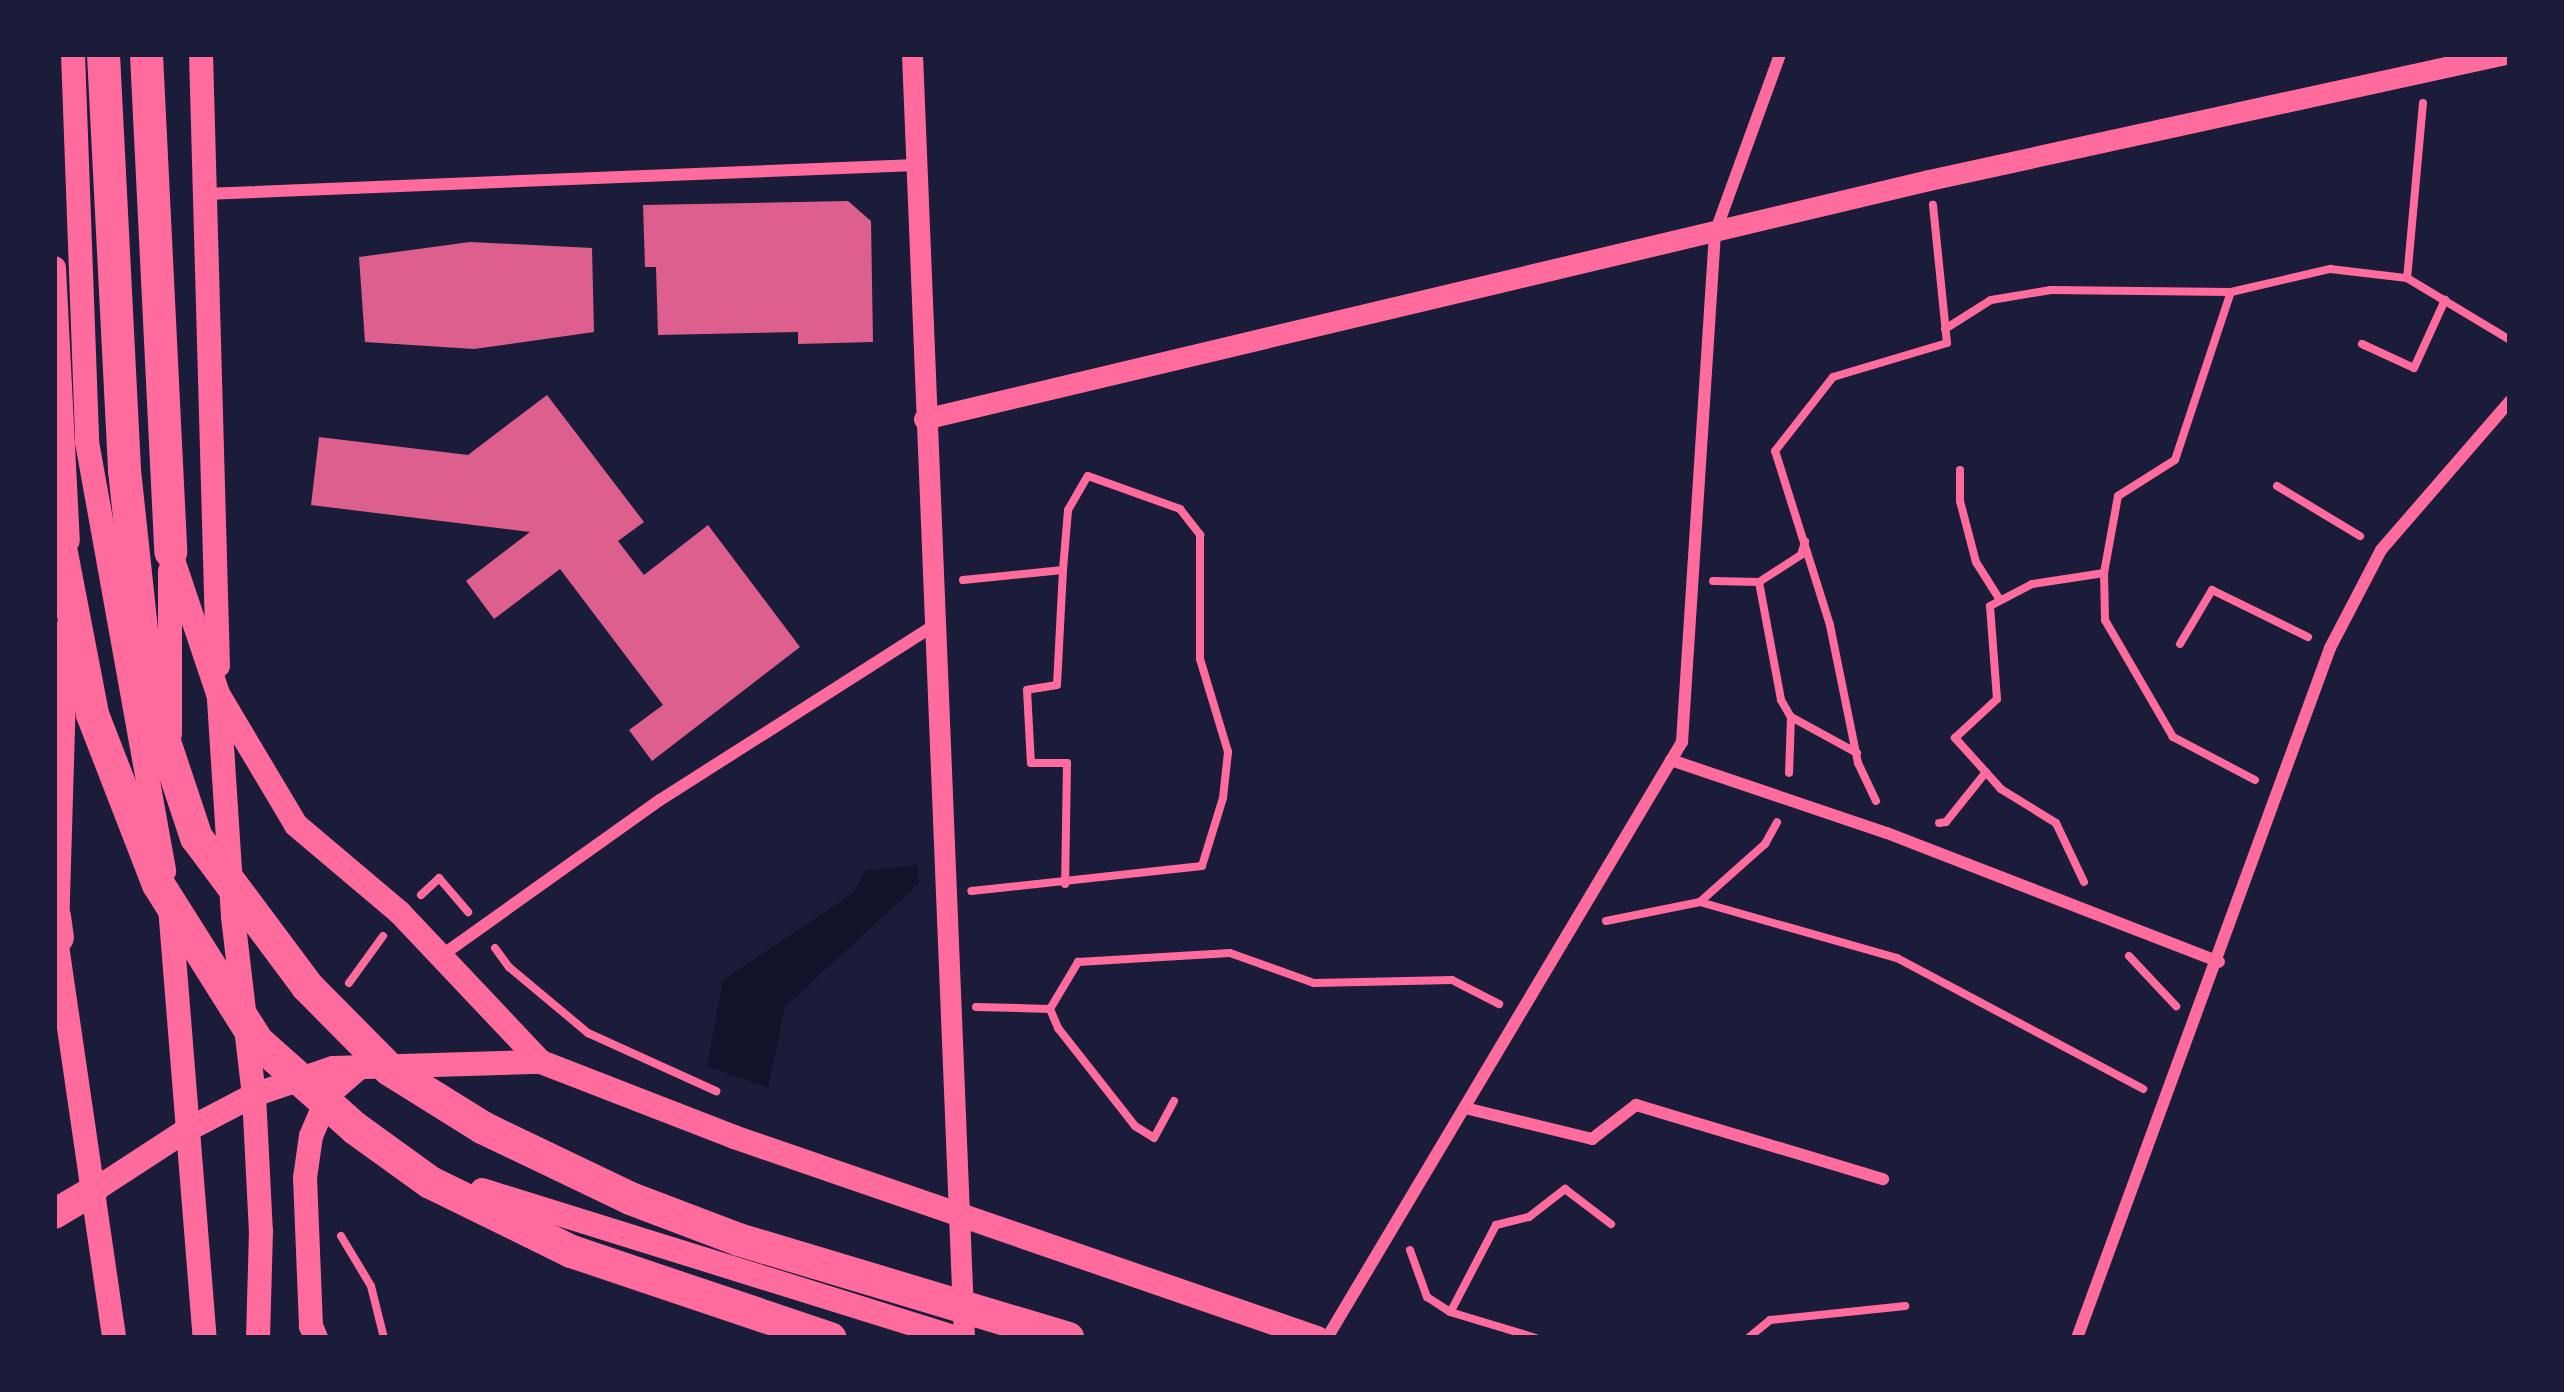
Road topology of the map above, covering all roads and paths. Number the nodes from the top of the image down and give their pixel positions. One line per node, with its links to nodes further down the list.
1 (74, 54): 48 (main road)
2 (103, 54): 80 (highway)
3 (146, 54): 27 (highway)
4 (201, 54): 11 (main road)
5 (912, 54): 9 (street)
6 (2505, 54): 8 (street)
7 (1783, 55): 12 (street)
8 (2426, 71): 10 (street); 14 (path)
9 (916, 165): 11 (street); 21 (street)
10 (1929, 180): 12 (street); 17 (path)
11 (205, 194): 37 (main road)
12 (1715, 233): 21 (street); 30 (street)
13 (54, 268): 51 (main road)
14 (2407, 278): 15 (path); 16 (path)
15 (2231, 292): 17 (path); 29 (path)
16 (2445, 299): 18 (path); 19 (path)
17 (1945, 329): 25 (path)
18 (2510, 340)
19 (2362, 344)
20 (2510, 401): 26 (street)
21 (924, 419): 32 (street)
22 (1960, 470): 33 (path)
23 (2277, 486): 26 (path)
24 (54, 516): 78 (highway)
25 (1805, 542): 31 (path); 39 (path)
26 (2381, 550): 36 (street)
27 (170, 551): 37 (main road); 48 (main road)
28 (1063, 570): 32 (path); 45 (path); 45 (path)
29 (2104, 573): 33 (path); 42 (path)
30 (1693, 580): 31 (path); 40 (street)
31 (1759, 581): 38 (path)
32 (933, 582): 34 (street)
33 (2000, 600): 41 (path)
34 (935, 625): 46 (street); 52 (street)
35 (2180, 644): 36 (path)
36 (2330, 648): 42 (street)
37 (218, 694): 52 (main road); 60 (main road)
38 (1791, 717): 39 (path); 43 (path)
39 (1857, 753): 44 (path)
40 (1671, 760): 43 (street); 50 (street)
41 (1985, 772): 44 (path); 49 (path)
42 (2277, 791): 53 (street)
43 (1785, 797): 44 (street); 47 (path)
44 (1887, 833): 49 (street)
45 (1065, 884): 46 (path)
46 (946, 892): 54 (street)
47 (1700, 902): 50 (path); 62 (path)
48 (170, 903): 64 (main road)
49 (2099, 916): 53 (street); 57 (path)
50 (1575, 920): 56 (street)
51 (55, 926): 67 (main road)
52 (441, 956): 58 (main road)
53 (2219, 962): 57 (street)
54 (951, 1006): 55 (path); 69 (street)
55 (1050, 1009): 56 (path); 61 (path)
56 (1519, 1014): 63 (street)
57 (2196, 1022): 62 (street)
58 (541, 1062): 59 (main road); 69 (main road)
59 (362, 1066): 60 (main road); 77 (main road)
60 (254, 1095): 64 (main road); 76 (main road)
61 (1174, 1101)
62 (2166, 1101): 85 (street)
63 (1465, 1108): 65 (street); 70 (street)
64 (185, 1131): 67 (main road); 75 (main road)
65 (1883, 1179)
66 (482, 1190): 79 (main road)
67 (93, 1191): 68 (main road); 74 (main road)
68 (54, 1214)
69 (962, 1216): 79 (street); 81 (main road)
70 (1400, 1220): 82 (street); 83 (path)
71 (1610, 1224): 73 (path)
72 (1904, 1306): 84 (path)
73 (1451, 1311)
74 (114, 1338)
75 (205, 1338)
76 (259, 1338)
77 (316, 1338)
78 (830, 1338)
79 (961, 1338)
80 (1066, 1338)
81 (1317, 1338)
82 (1327, 1338)
83 (1536, 1338)
84 (1748, 1338)
85 (2077, 1338)

